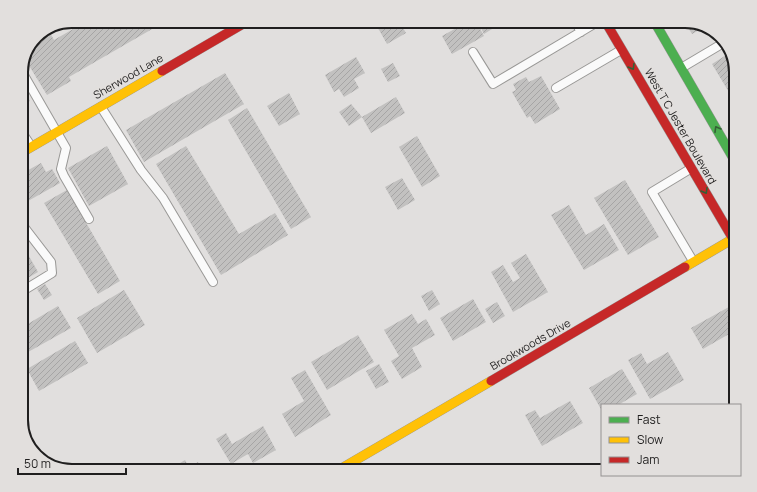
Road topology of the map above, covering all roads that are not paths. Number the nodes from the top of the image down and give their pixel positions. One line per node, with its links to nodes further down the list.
1 (235, 28): 13 (street, Sherwood Lane)
2 (579, 28): 6 (lane)
3 (588, 28): 6 (lane)
4 (609, 28): 8 (street, West T C Jester Boulevard)
5 (658, 28): 10 (street)
6 (581, 32): 9 (lane)
7 (720, 45): 10 (lane)
8 (622, 50): 12 (lane); 19 (street, West T C Jester Boulevard, one-way to 19)
9 (473, 52)
10 (682, 68): 18 (street, one-way to 10)
11 (28, 82): 14 (lane)
12 (556, 88)
13 (101, 106): 14 (street, Sherwood Lane); 25 (lane)
14 (57, 132): 16 (street, Sherwood Lane); 20 (lane)
15 (28, 142): 16 (lane)
16 (31, 147): 17 (street, Sherwood Lane)
17 (28, 149)
18 (729, 151)
19 (692, 168): 21 (street, West T C Jester Boulevard, one-way to 21); 24 (lane)
20 (89, 219)
21 (729, 230)
22 (28, 231): 26 (lane)
23 (729, 243): 24 (street, Brookwoods Drive)
24 (693, 262): 27 (street, Brookwoods Drive)
25 (214, 282)
26 (28, 288)
27 (349, 464)

